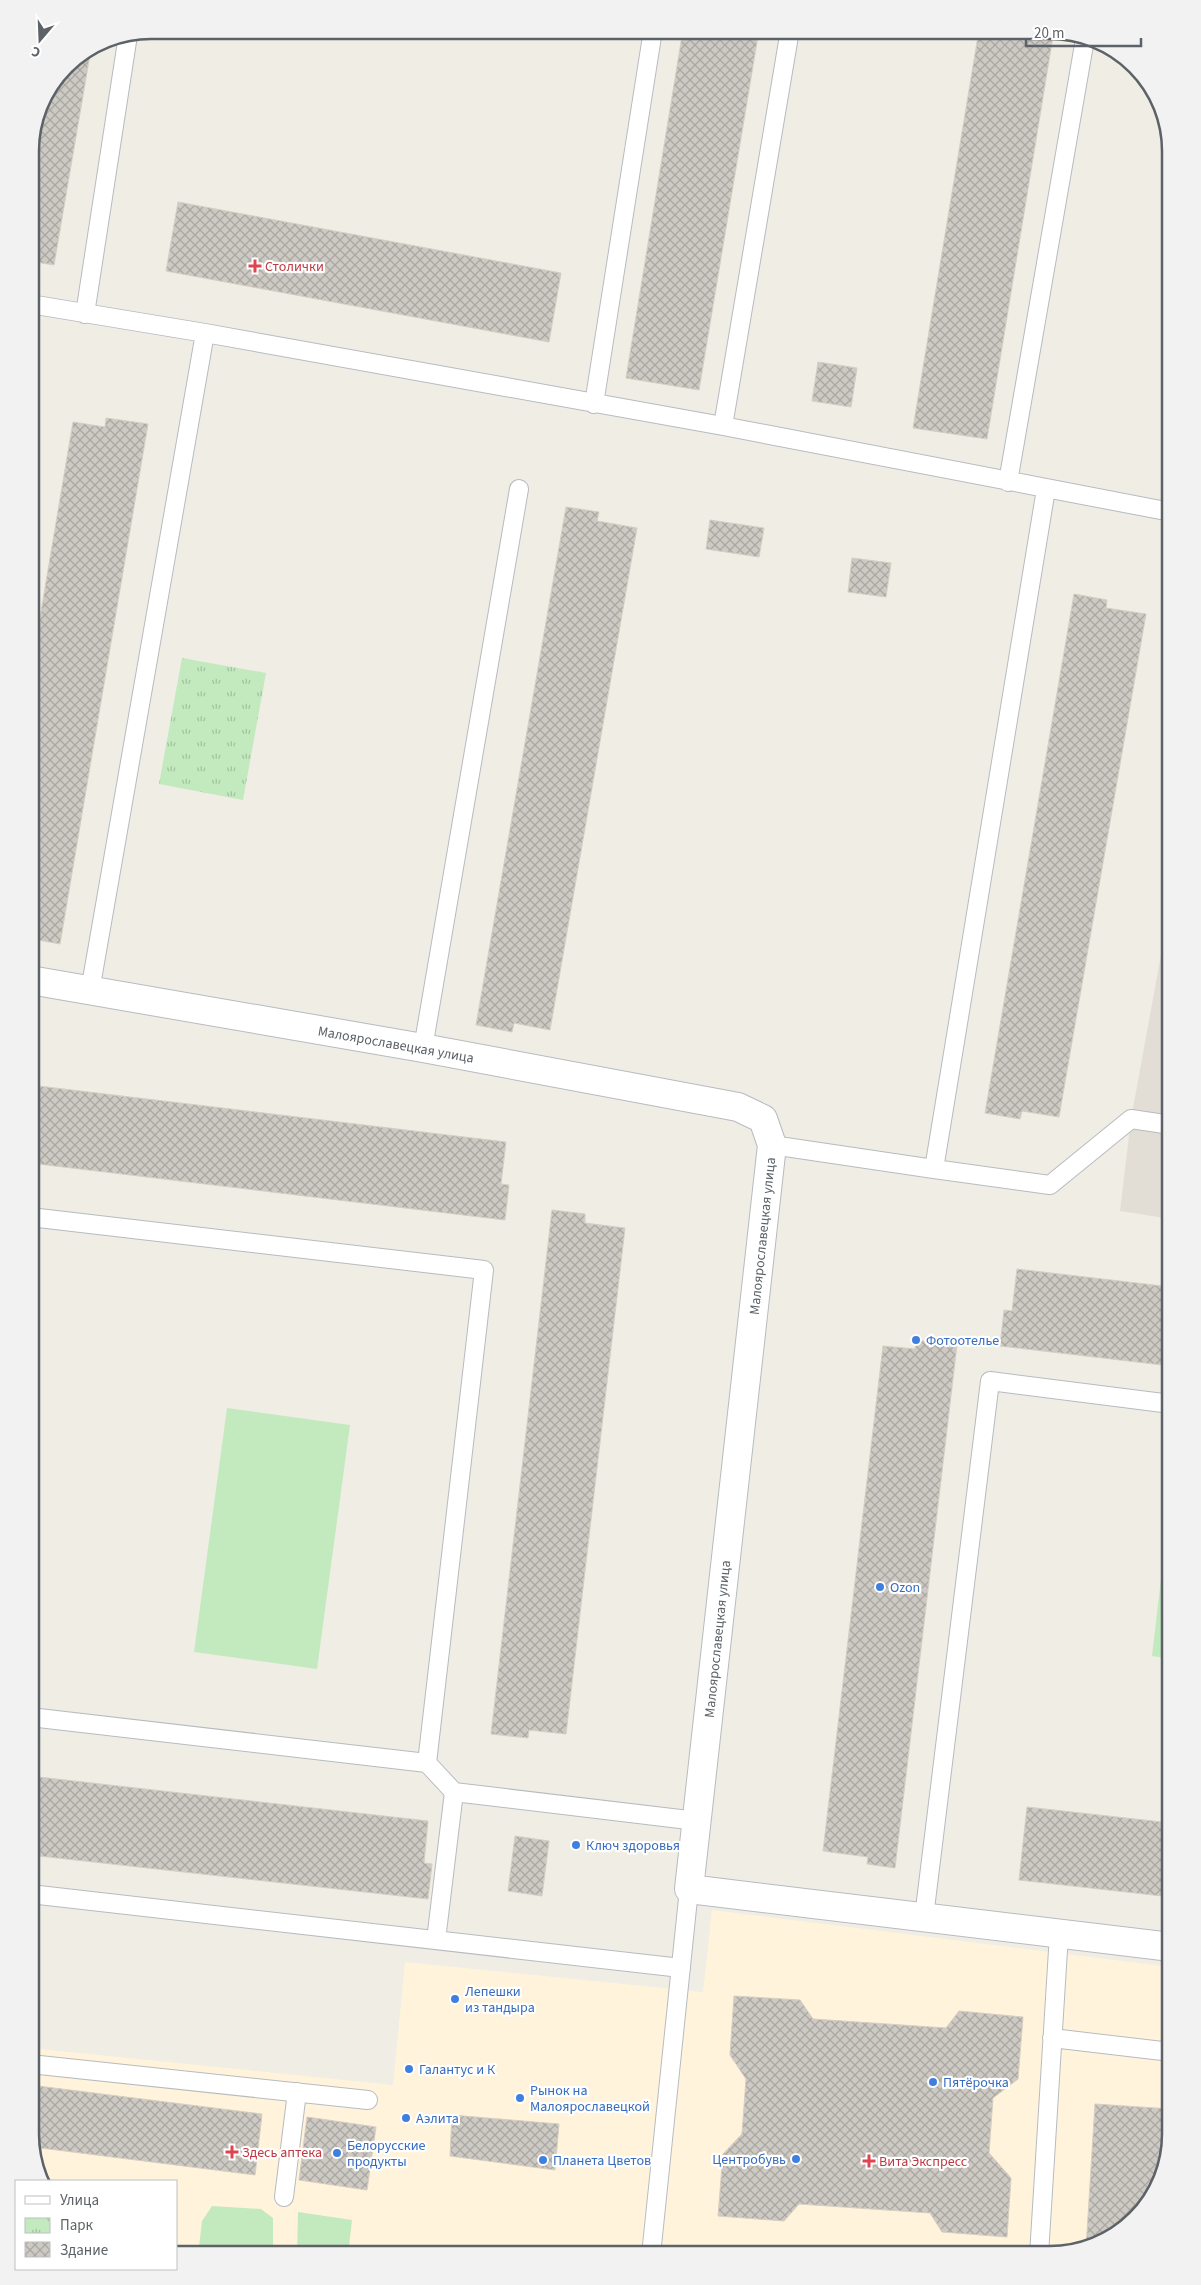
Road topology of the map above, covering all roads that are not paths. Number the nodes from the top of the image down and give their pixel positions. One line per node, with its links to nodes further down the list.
1 (652, 39): 8 (lane)
2 (788, 39): 9 (lane)
3 (127, 42): 6 (lane)
4 (1083, 44): 10 (lane)
5 (39, 306): 6 (lane)
6 (85, 314): 7 (lane)
7 (205, 333): 8 (lane); 15 (lane)
8 (594, 404): 9 (lane)
9 (724, 426): 10 (lane)
10 (1008, 482): 12 (lane)
11 (519, 489): 16 (lane)
12 (1046, 489): 13 (lane); 19 (lane)
13 (1162, 510)
14 (39, 982): 15 (street, Малоярославецкая улица)
15 (90, 991): 16 (street, Малоярославецкая улица)
16 (423, 1048): 18 (street, Малоярославецкая улица)
17 (1162, 1124): 19 (lane)
18 (772, 1145): 19 (lane); 25 (street, Малоярославецкая улица)
19 (934, 1169)
20 (39, 1218): 23 (lane)
21 (1162, 1403): 28 (lane)
22 (39, 1718): 23 (lane)
23 (426, 1764): 24 (lane)
24 (454, 1792): 25 (lane); 30 (lane)
25 (696, 1821): 26 (street, Малоярославецкая улица)
26 (689, 1889): 28 (street); 32 (lane)
27 (39, 1895): 30 (lane)
28 (924, 1917): 29 (street)
29 (1060, 1934): 31 (street); 33 (lane)
30 (436, 1940): 32 (lane)
31 (1162, 1946)
32 (681, 1968): 39 (lane)
33 (1052, 2038): 34 (lane); 40 (lane)
34 (1162, 2051)
35 (39, 2065): 36 (lane)
36 (297, 2092): 37 (lane); 38 (lane)
37 (368, 2100)
38 (284, 2198)
39 (652, 2246)
40 (1039, 2246)

